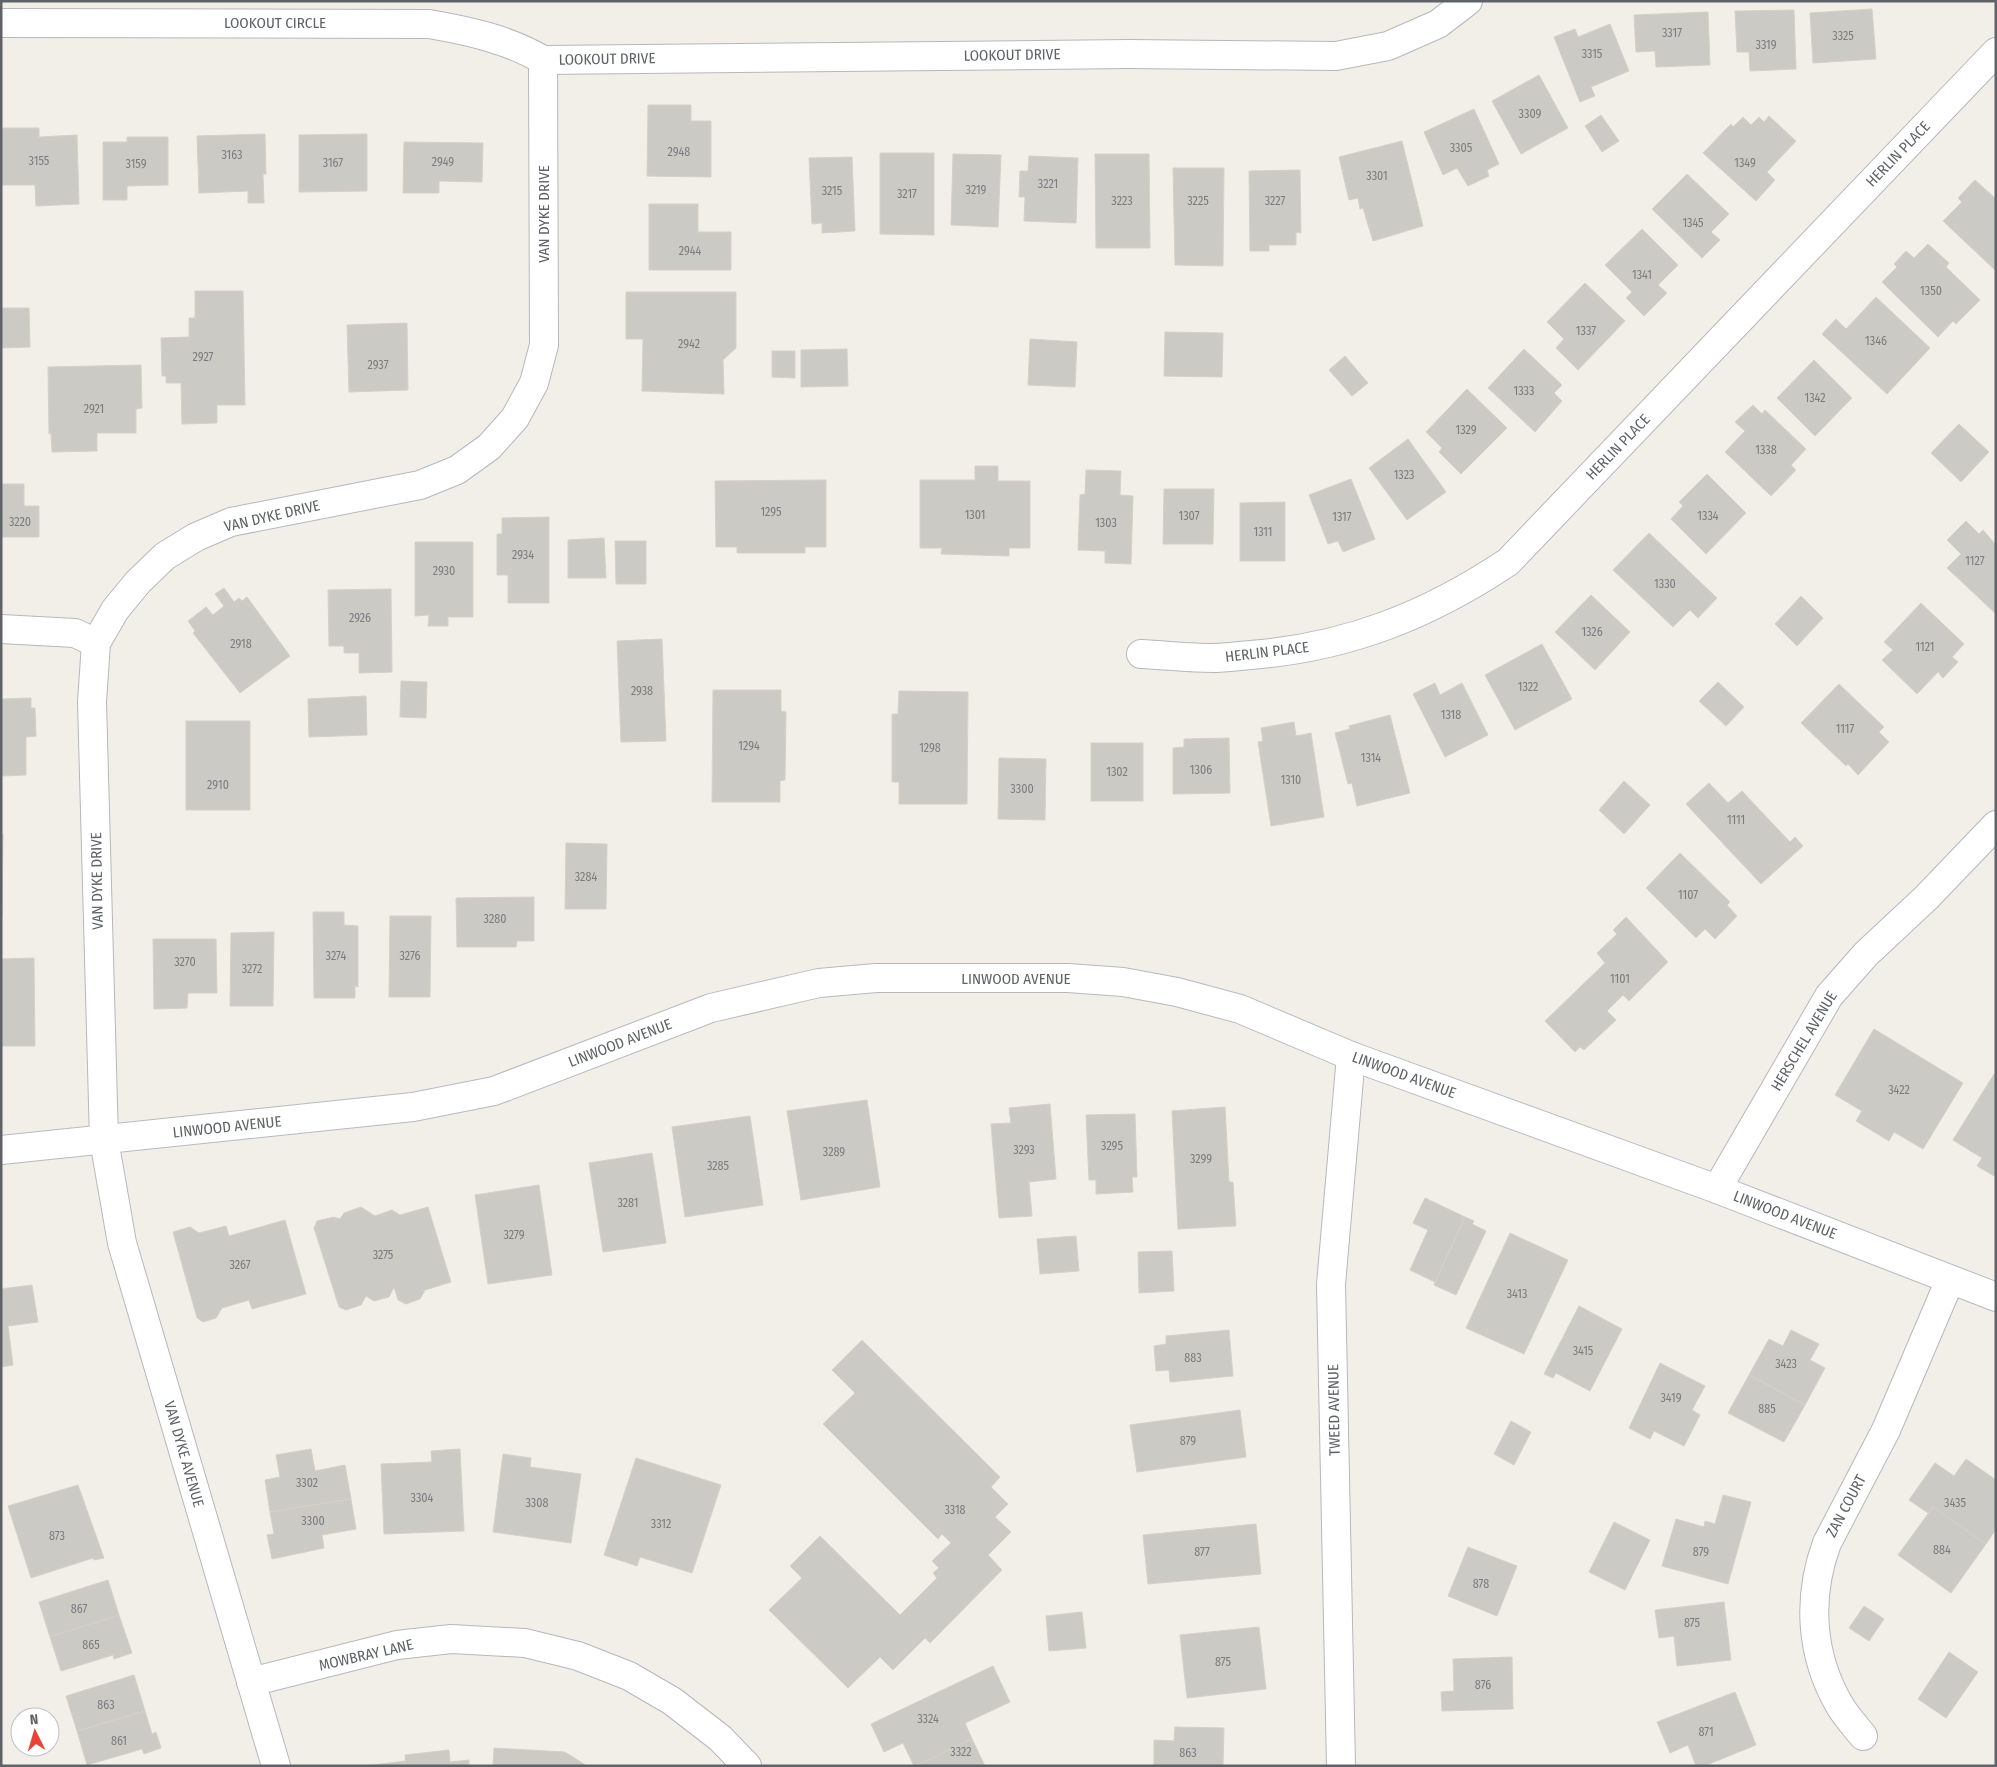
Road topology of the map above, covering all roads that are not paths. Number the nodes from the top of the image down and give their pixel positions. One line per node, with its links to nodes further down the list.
1 (1468, 1): 4 (street, LOOKOUT DRIVE)
2 (1, 23): 4 (street, LOOKOUT CIRCLE)
3 (1996, 52): 7 (street, HERLIN PLACE)
4 (543, 60): 6 (street, VAN DYKE DRIVE)
5 (1, 629): 6 (street)
6 (96, 643): 10 (street, VAN DYKE DRIVE)
7 (1141, 654)
8 (1996, 825): 12 (street, HERSCHEL AVENUE)
9 (1351, 1056): 10 (street, LINWOOD AVENUE); 12 (street, LINWOOD AVENUE); 19 (street, TWEED AVENUE)
10 (104, 1140): 11 (street, LINWOOD AVENUE); 15 (street, VAN DYKE AVENUE)
11 (1, 1150)
12 (1717, 1189): 13 (street, LINWOOD AVENUE)
13 (1950, 1280): 14 (street, LINWOOD AVENUE); 16 (street, ZAN COURT)
14 (1996, 1297)
15 (251, 1682): 17 (street, VAN DYKE AVENUE); 18 (street, MOWBRAY LANE)
16 (1863, 1736)
17 (276, 1766)
18 (747, 1766)
19 (1341, 1766)

